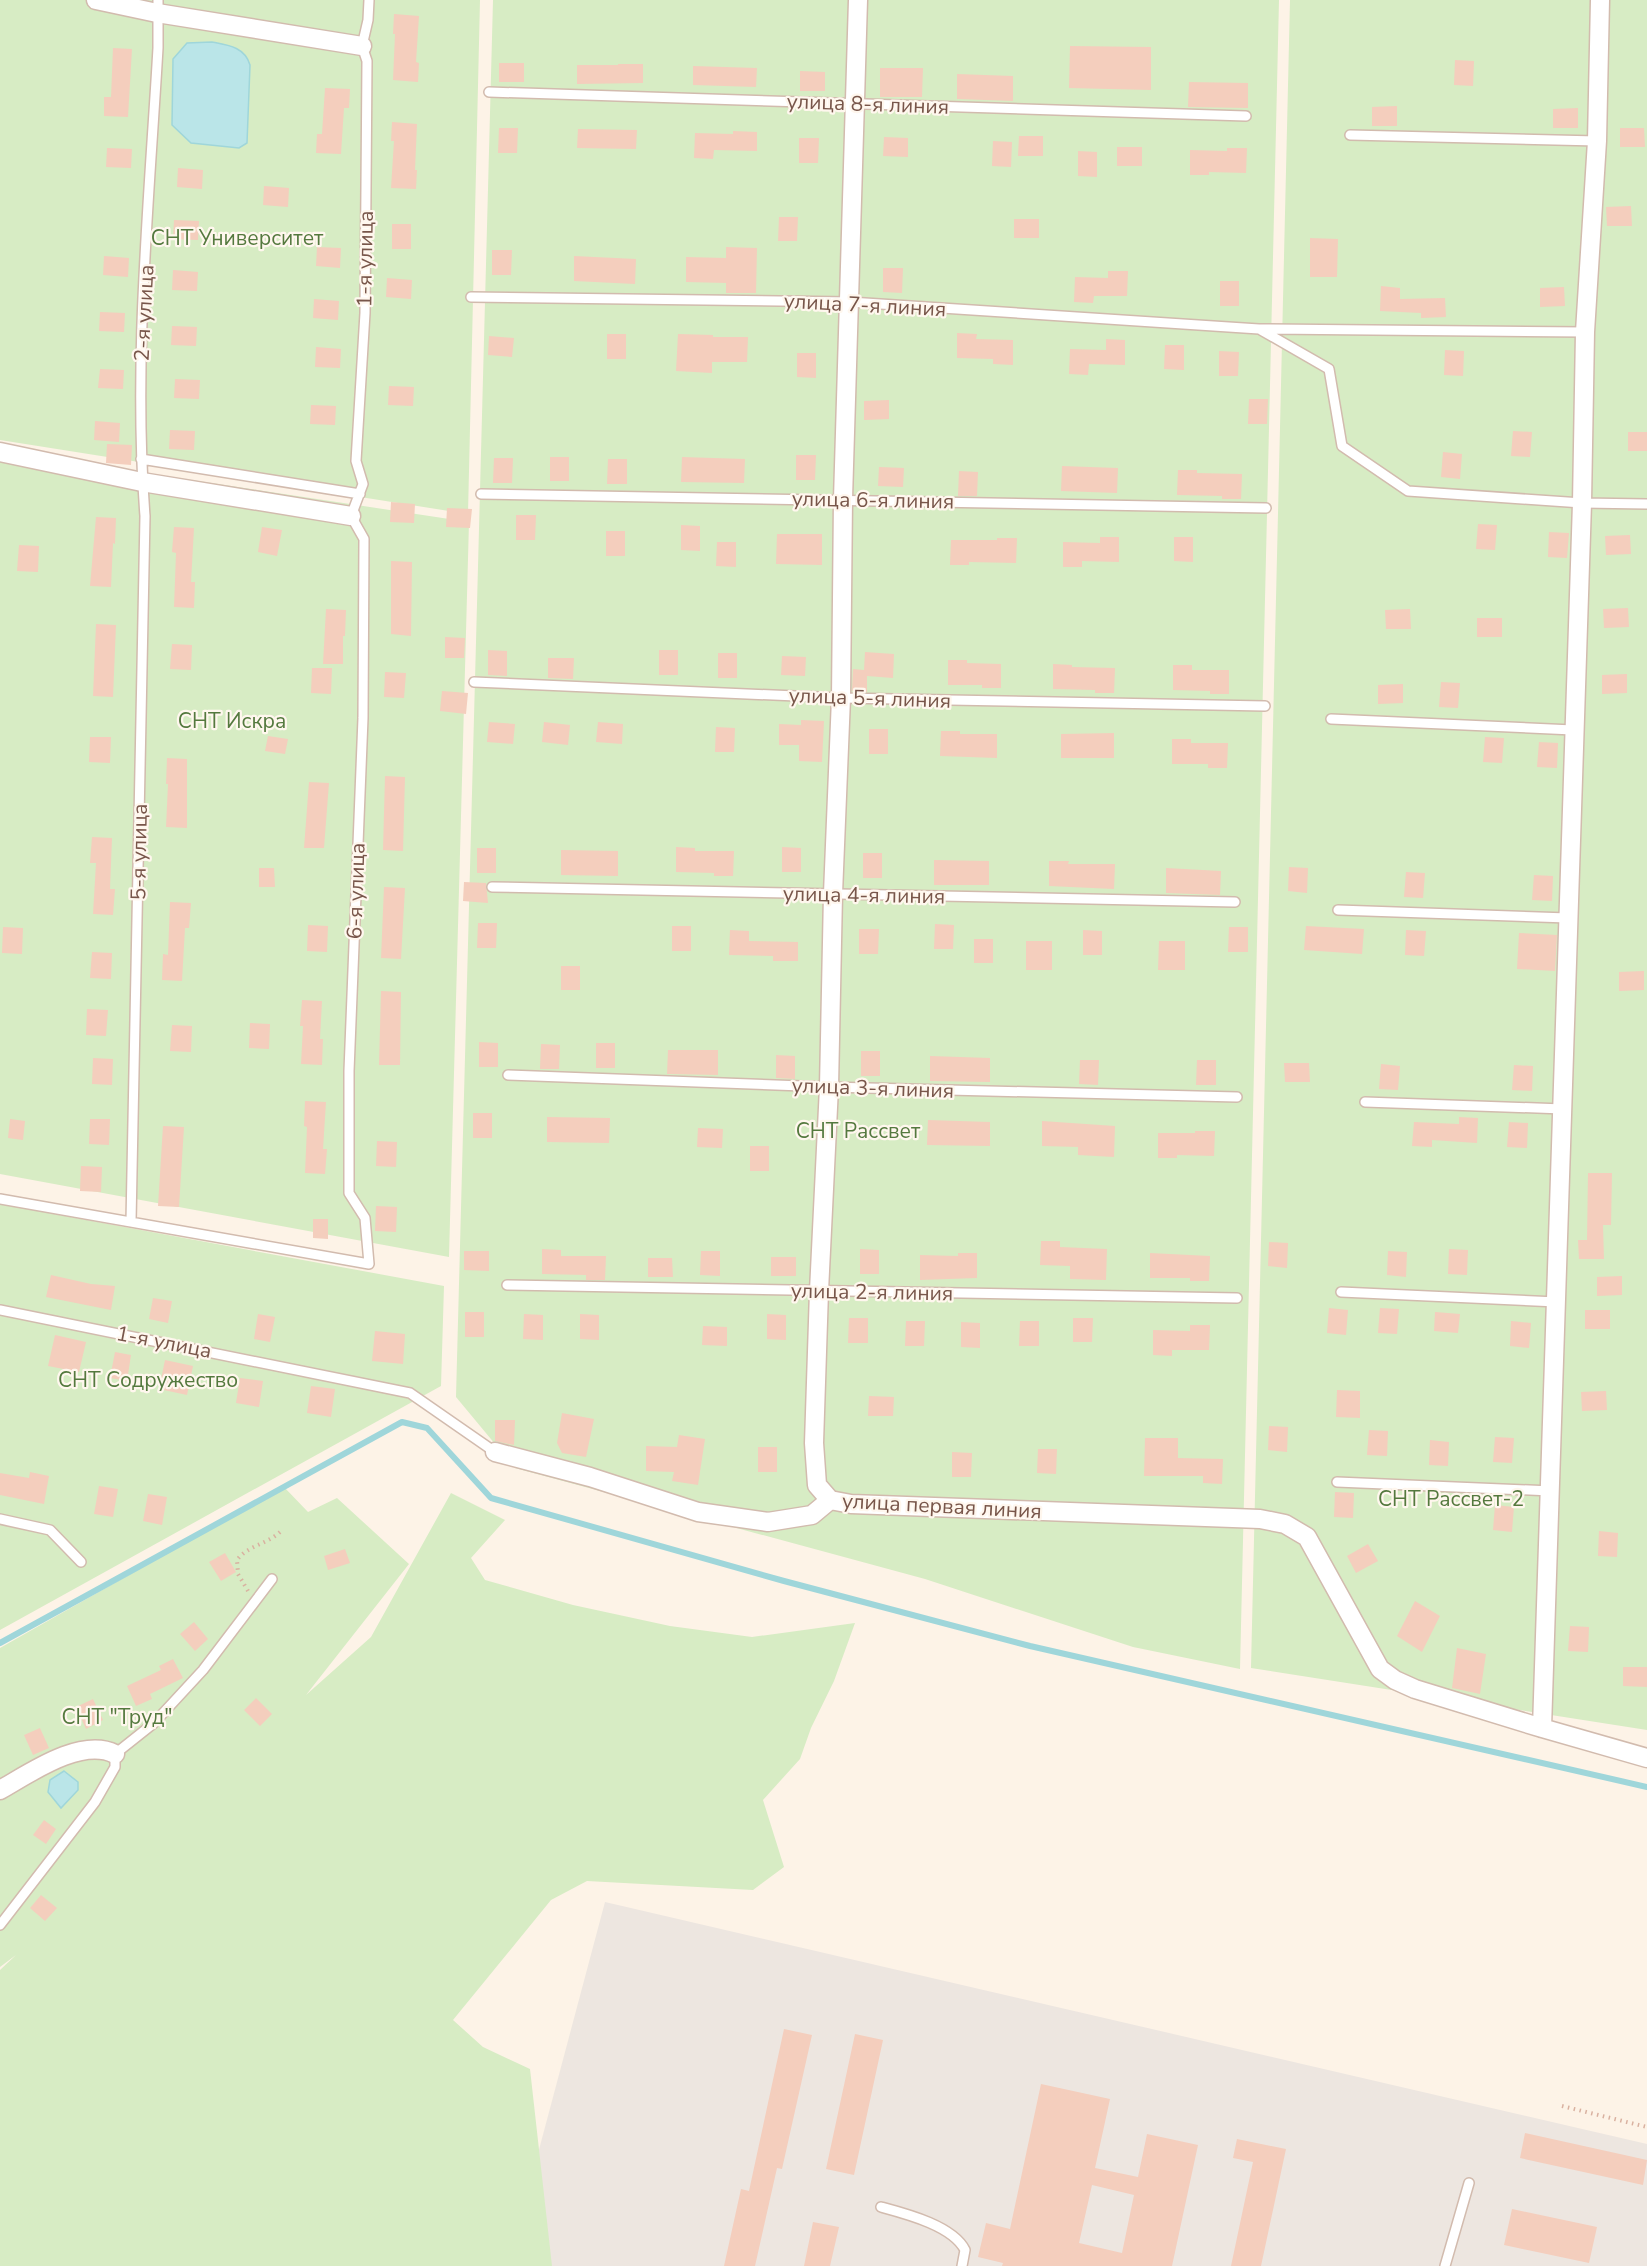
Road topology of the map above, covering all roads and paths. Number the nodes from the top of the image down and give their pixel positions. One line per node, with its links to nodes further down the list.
1 (96, 0): 5 (street)
2 (369, 0): 6 (lane, 1-я улица)
3 (858, 0): 8 (street)
4 (1600, 0): 11 (street)
5 (158, 6): 6 (street); 17 (lane, 2-я улица)
6 (362, 46): 19 (lane, 1-я улица)
7 (489, 92): 8 (lane, улица 8-я линия)
8 (855, 104): 9 (lane, улица 8-я линия); 13 (street)
9 (1246, 116)
10 (1350, 135): 11 (lane)
11 (1597, 141): 15 (street)
12 (471, 297): 13 (lane, улица 7-я линия)
13 (850, 302): 14 (lane, улица 7-я линия); 21 (street)
14 (1259, 329): 15 (lane, улица 7-я линия); 22 (lane)
15 (1585, 332): 22 (street)
16 (0, 452): 18 (street)
17 (141, 459): 18 (lane, 2-я улица); 19 (lane)
18 (142, 482): 25 (street); 42 (lane, 5-я улица)
19 (360, 494): 25 (lane, 1-я улица)
20 (481, 494): 21 (lane, улица 6-я линия)
21 (843, 499): 24 (lane, улица 6-я линия); 27 (street)
22 (1582, 503): 23 (lane); 30 (street)
23 (1647, 504)
24 (1266, 508)
25 (351, 516): 42 (lane, 6-я улица)
26 (474, 682): 27 (lane, улица 5-я линия)
27 (841, 698): 28 (lane, улица 5-я линия); 32 (street)
28 (1265, 706)
29 (1331, 719): 30 (lane)
30 (1574, 730): 35 (street)
31 (492, 887): 32 (lane, улица 4-я линия)
32 (833, 894): 33 (lane, улица 4-я линия); 37 (street)
33 (1235, 902)
34 (1338, 910): 35 (lane)
35 (1568, 918): 40 (street)
36 (508, 1075): 37 (lane, улица 3-я линия)
37 (829, 1087): 38 (lane, улица 3-я линия); 44 (street)
38 (1237, 1097)
39 (1365, 1102): 40 (lane)
40 (1563, 1109): 47 (street)
41 (0, 1199): 42 (lane)
42 (131, 1222)
43 (507, 1285): 44 (lane, улица 2-я линия)
44 (819, 1291): 46 (lane, улица 2-я линия); 52 (street)
45 (1341, 1292): 47 (lane)
46 (1237, 1298)
47 (1557, 1302): 51 (street)
48 (0, 1310): 49 (lane, 1-я улица)
49 (495, 1452): 52 (street, улица первая линия)
50 (1337, 1482): 51 (lane)
51 (1551, 1491): 58 (street)
52 (830, 1500): 58 (street, улица первая линия)
53 (0, 1519): 55 (lane)
54 (279, 1532): 57 (path)
55 (81, 1562)
56 (272, 1579): 57 (lane)
57 (256, 1601): 59 (lane)
58 (1542, 1728): 60 (street, улица первая линия)
59 (115, 1754): 61 (street); 62 (lane)
60 (1647, 1758)
61 (0, 1790)
62 (0, 1925)
63 (1562, 2106): 64 (path)
64 (1647, 2127)
65 (1469, 2183): 68 (lane)
66 (881, 2207): 67 (lane)
67 (962, 2266)
68 (1445, 2266)

